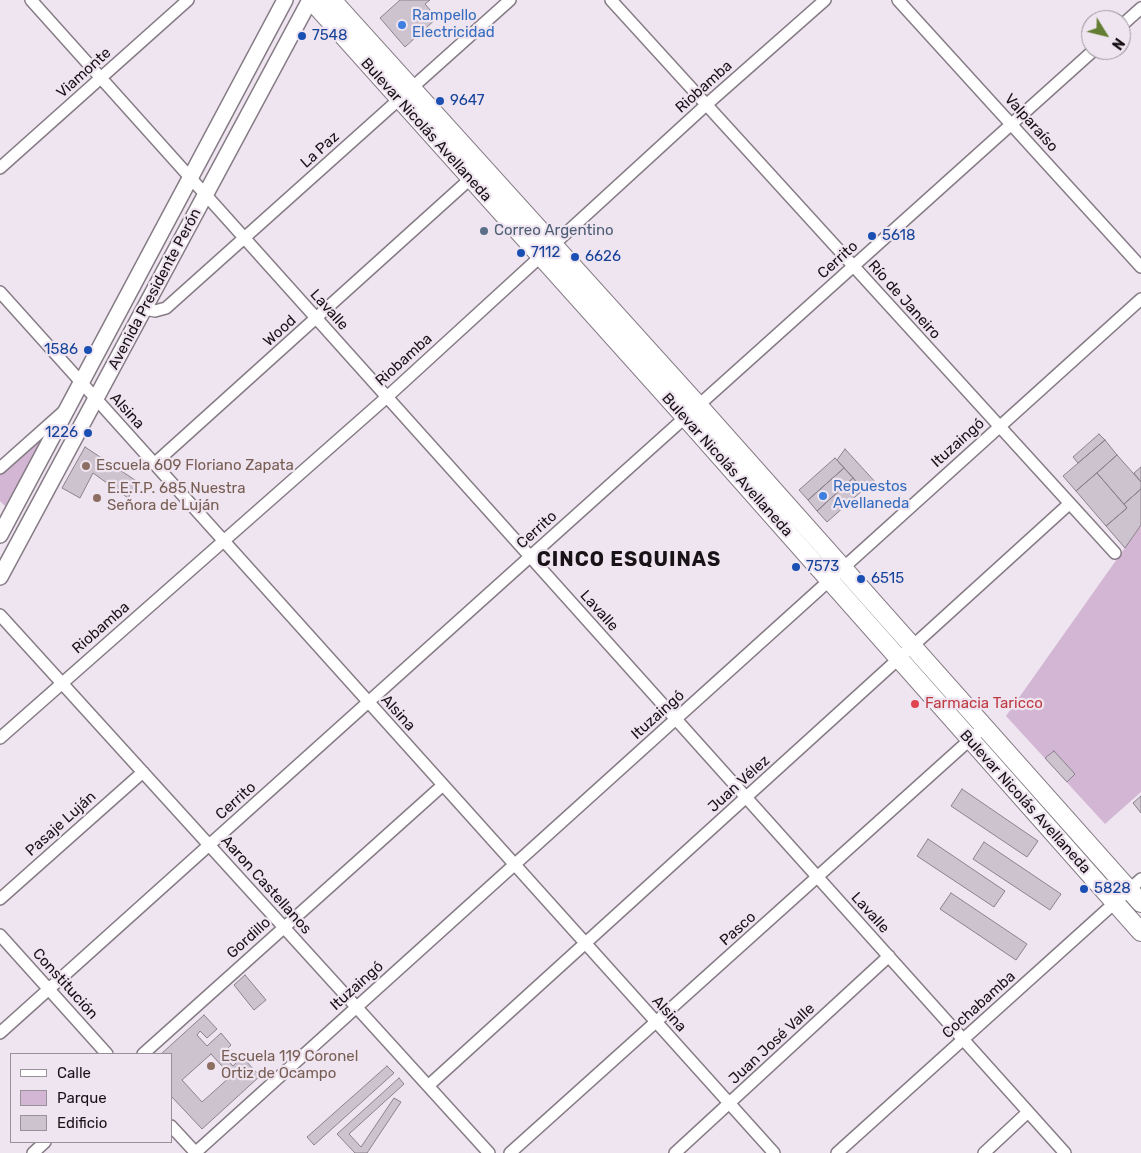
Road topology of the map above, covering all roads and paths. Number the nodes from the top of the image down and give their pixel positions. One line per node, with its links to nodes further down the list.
1 (31, 0): 13 (street, Lavalle)
2 (188, 0): 13 (street, Viamonte)
3 (285, 0): 19 (main road, Avenida Presidente Perón)
4 (310, 0): 15 (main road, Bulevar Nicolás Avellaneda); 21 (main road, Avenida Presidente Perón)
5 (332, 0): 14 (main road, Bulevar Nicolás Avellaneda)
6 (510, 0): 14 (street, La Paz)
7 (611, 0): 16 (street, Río de Janeiro)
8 (825, 0): 16 (street, Riobamba)
9 (898, 0): 17 (street, Valparaíso)
10 (1141, 8): 11 (street)
11 (1131, 17)
12 (1083, 60): 17 (street, Cerrito)
13 (100, 78): 18 (street, Viamonte); 19 (street, Lavalle)
14 (412, 88): 15 (street, La Paz); 23 (main road, Bulevar Nicolás Avellaneda)
15 (399, 100): 20 (main road, Bulevar Nicolás Avellaneda); 22 (street, La Paz)
16 (706, 105): 23 (street, Riobamba); 24 (street, Río de Janeiro)
17 (1011, 124): 24 (street, Cerrito); 25 (street, Valparaíso)
18 (0, 168)
19 (190, 178): 21 (street, Lavalle); 30 (main road, Avenida Presidente Perón)
20 (470, 179): 23 (main road, Bulevar Nicolás Avellaneda); 29 (street, Wood)
21 (205, 195): 22 (street, Lavalle); 28 (main road, Avenida Presidente Perón)
22 (244, 238): 28 (street, La Paz); 29 (street, Lavalle)
23 (547, 251): 31 (street, Riobamba); 34 (main road, Bulevar Nicolás Avellaneda)
24 (853, 266): 34 (street, Cerrito); 35 (street, Río de Janeiro)
25 (1141, 267)
26 (0, 292): 30 (street, Alsina)
27 (1141, 299): 35 (street, Ituzaingó)
28 (145, 309): 32 (main road, Avenida Presidente Perón)
29 (316, 318): 31 (street, Lavalle); 36 (street, Wood)
30 (81, 383): 32 (street, Alsina); 33 (main road, Avenida Presidente Perón)
31 (386, 397): 40 (street, Riobamba); 42 (street, Lavalle)
32 (96, 399): 36 (street, Alsina); 44 (main road, Avenida Presidente Perón)
33 (69, 406): 37 (street); 39 (main road, Avenida Presidente Perón)
34 (691, 411): 42 (street, Cerrito); 43 (main road, Bulevar Nicolás Avellaneda); 45 (main road, Bulevar Nicolás Avellaneda)
35 (999, 427): 38 (street, Río de Janeiro); 43 (street, Ituzaingó)
36 (154, 464): 40 (street, Alsina)
37 (0, 468)
38 (1070, 504): 41 (street, Río de Janeiro); 47 (street, Juan Vélez)
39 (0, 535)
40 (223, 540): 49 (street, Riobamba); 50 (street, Alsina)
41 (1115, 553)
42 (530, 556): 50 (street, Cerrito); 51 (street, Lavalle)
43 (843, 568): 45 (street, Ituzaingó); 47 (main road, Bulevar Nicolás Avellaneda)
44 (0, 577)
45 (829, 580): 48 (main road, Bulevar Nicolás Avellaneda); 51 (street, Ituzaingó)
46 (0, 615): 49 (street, Aaron Castellanos)
47 (913, 646): 48 (street, Juan Vélez); 52 (main road, Bulevar Nicolás Avellaneda)
48 (898, 659): 54 (main road, Bulevar Nicolás Avellaneda); 57 (street, Juan Vélez)
49 (62, 683): 53 (street, Riobamba); 55 (street, Aaron Castellanos)
50 (368, 702): 56 (street, Alsina); 58 (street, Cerrito)
51 (676, 719): 57 (street, Lavalle); 59 (street, Ituzaingó)
52 (984, 727): 54 (street, Pasco); 61 (main road, Bulevar Nicolás Avellaneda)
53 (0, 738)
54 (970, 740): 60 (street, Pasco); 63 (main road, Bulevar Nicolás Avellaneda)
55 (143, 772): 58 (street, Aaron Castellanos); 62 (street, Pasaje Luján)
56 (443, 785): 59 (street, Alsina); 65 (street, Gordillo)
57 (746, 797): 60 (street, Lavalle); 68 (street, Juan Vélez)
58 (210, 845): 65 (street, Aaron Castellanos); 70 (street, Cerrito)
59 (514, 864): 68 (street, Alsina); 71 (street, Ituzaingó)
60 (818, 877): 69 (street, Lavalle); 72 (street, Pasco)
61 (1135, 884): 63 (street, Cochabamba); 64 (main road, Bulevar Nicolás Avellaneda)
62 (0, 899)
63 (1115, 902): 66 (main road, Bulevar Nicolás Avellaneda); 74 (street, Cochabamba)
64 (1141, 903)
65 (284, 928): 71 (street, Aaron Castellanos); 76 (street, Gordillo)
66 (1141, 932)
67 (0, 935): 70 (street, Constitución)
68 (585, 943): 72 (street, Alsina); 77 (street, Juan Vélez)
69 (888, 956): 74 (street, Lavalle); 78 (street, Juan José Valle)
70 (49, 990): 73 (street, Cerrito); 75 (street, Constitución)
71 (356, 1007): 77 (street, Aaron Castellanos); 83 (street, Ituzaingó)
72 (656, 1022): 78 (street, Alsina); 85 (street, Pasco)
73 (0, 1034)
74 (963, 1039): 79 (street, Lavalle); 88 (street, Cochabamba)
75 (106, 1053)
76 (144, 1053)
77 (428, 1086): 84 (street, Aaron Castellanos)
78 (729, 1104): 86 (street, Juan José Valle); 87 (street, Alsina)
79 (1028, 1112): 89 (street); 90 (street, Lavalle)
80 (172, 1127): 83 (street)
81 (44, 1143): 82 (street)
82 (33, 1153)
83 (195, 1153)
84 (489, 1153)
85 (510, 1153)
86 (674, 1153)
87 (774, 1153)
88 (837, 1153)
89 (984, 1153)
90 (1065, 1153)

